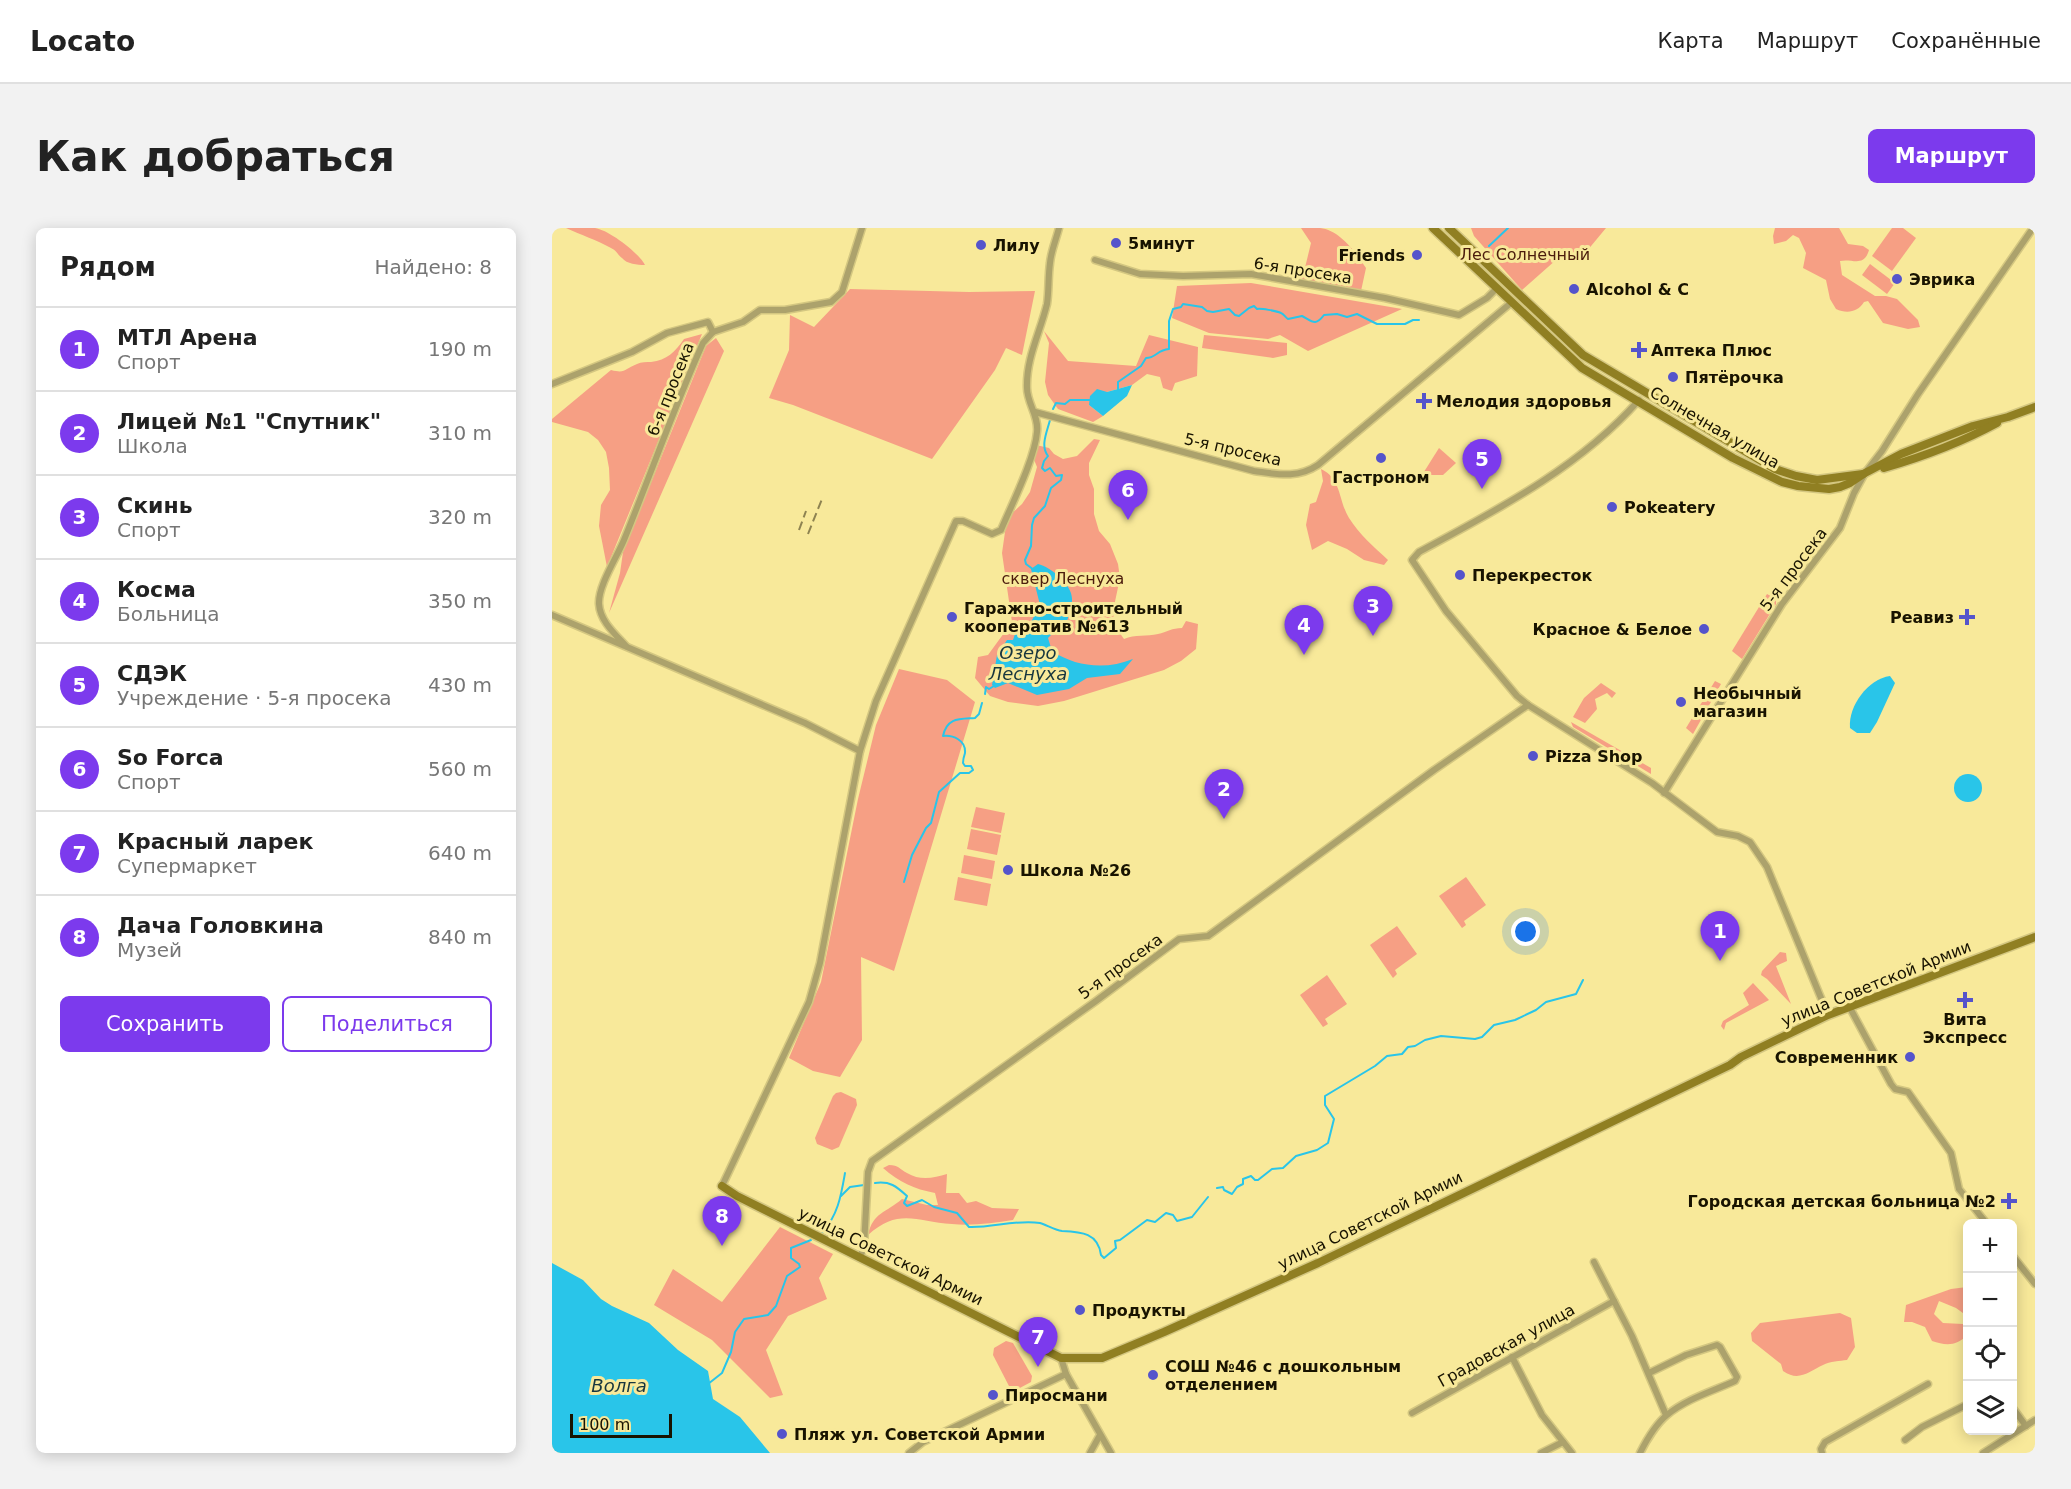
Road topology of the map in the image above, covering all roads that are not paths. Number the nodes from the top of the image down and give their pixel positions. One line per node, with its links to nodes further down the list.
1 (862, 228): 9 (street, 6-я просека)
2 (1059, 228): 13 (street)
3 (1433, 228): 7 (street, Солнечная улица)
4 (1449, 228): 14 (street, Солнечная улица)
5 (2033, 228): 14 (street, 5-я просека)
6 (1095, 260): 7 (street, 6-я просека)
7 (1497, 288): 8 (street, Солнечная улица)
8 (1512, 302): 11 (street, Солнечная улица); 13 (street, 5-я просека)
9 (713, 332): 10 (street); 16 (street, 6-я просека)
10 (552, 384)
11 (1639, 400): 14 (street, Солнечная улица); 17 (street)
12 (2035, 407): 14 (street)
13 (1035, 412): 18 (street)
14 (1865, 473): 19 (street, 5-я просека)
15 (552, 615): 16 (street)
16 (626, 646): 18 (street)
17 (1528, 705): 19 (street); 25 (street, 5-я просека)
18 (860, 751): 23 (street)
19 (1664, 793): 22 (street)
20 (2035, 937): 21 (street, улица Советской Армии)
21 (1850, 1008): 22 (street, улица Советской Армии); 24 (street)
22 (1828, 1015): 31 (street, улица Советской Армии)
23 (722, 1186): 25 (street, улица Советской Армии)
24 (1983, 1219)
25 (860, 1258): 31 (street, улица Советской Армии)
26 (2017, 1260): 28 (street)
27 (1594, 1262): 29 (street)
28 (2035, 1284)
29 (1614, 1301): 30 (street, Градовская улица); 32 (street)
30 (1512, 1357): 36 (street, Градовская улица); 43 (street)
31 (1061, 1358): 33 (street)
32 (1649, 1373): 38 (street); 38 (street)
33 (1066, 1374): 41 (street); 45 (street)
34 (1928, 1384): 51 (street)
35 (1963, 1406): 42 (street)
36 (1412, 1413)
37 (2017, 1413): 40 (street)
38 (1666, 1415): 50 (street)
39 (2035, 1420): 40 (street)
40 (2026, 1426): 44 (street)
41 (1100, 1435): 46 (street); 47 (street)
42 (1905, 1440)
43 (1563, 1442): 48 (street); 49 (street)
44 (1993, 1451): 52 (street)
45 (909, 1453)
46 (1090, 1453)
47 (1111, 1453)
48 (1541, 1453)
49 (1572, 1453)
50 (1640, 1453)
51 (1822, 1453)
52 (1983, 1453)

